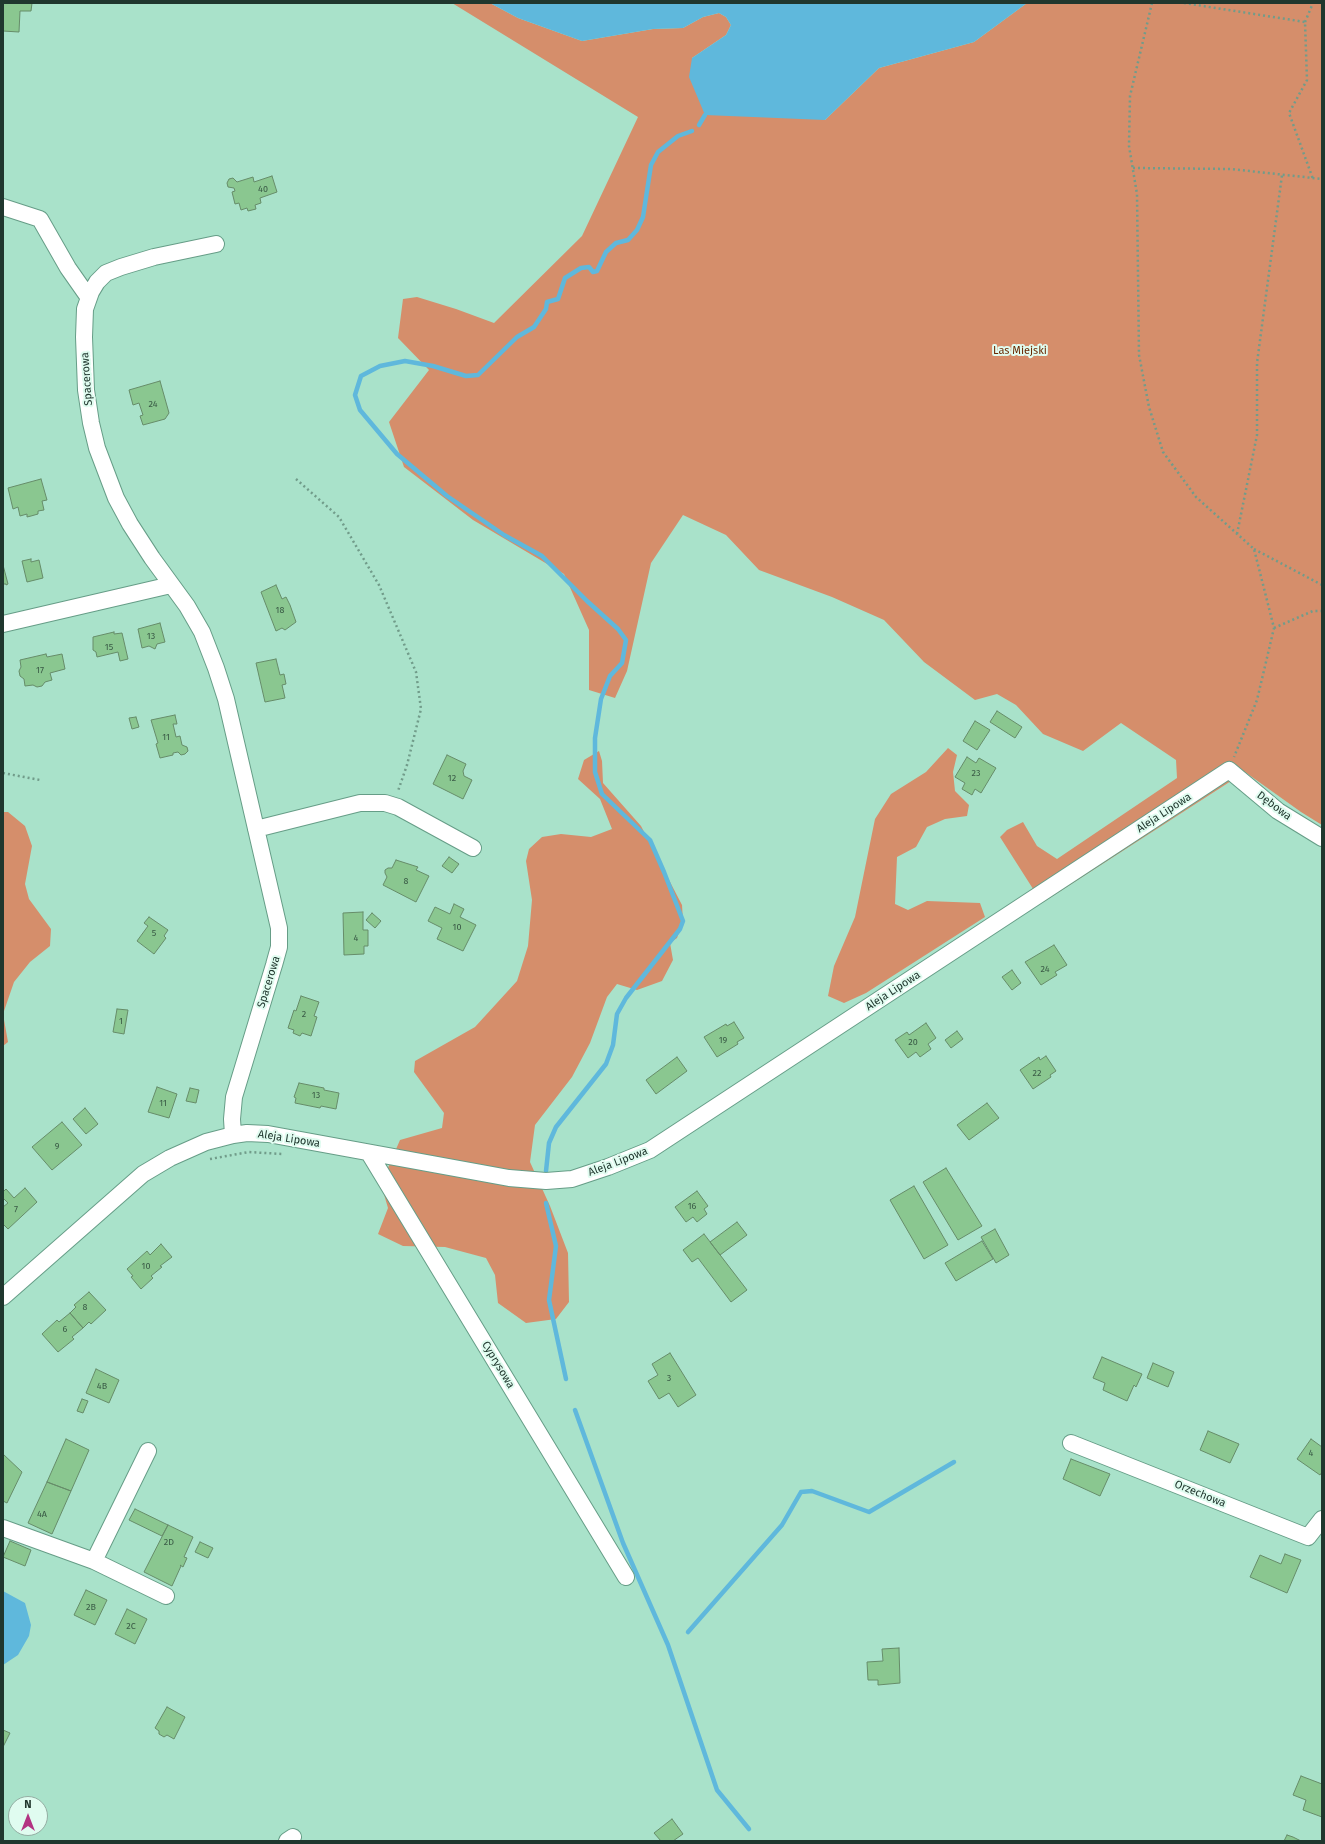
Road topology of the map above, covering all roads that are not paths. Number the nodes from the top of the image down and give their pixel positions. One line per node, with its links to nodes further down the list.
1 (3, 207): 3 (street)
2 (216, 244): 3 (street, Spacerowa)
3 (89, 298): 4 (street, Spacerowa)
4 (171, 585): 5 (street); 7 (street, Spacerowa)
5 (3, 624)
6 (1229, 770): 8 (street, Dębowa); 11 (street, Aleja Lipowa)
7 (256, 829): 9 (street); 10 (street, Spacerowa)
8 (1322, 838)
9 (473, 848)
10 (233, 1135): 11 (street, Aleja Lipowa); 12 (street, Aleja Lipowa)
11 (369, 1153): 18 (street, Cyprysowa)
12 (3, 1297)
13 (1071, 1443): 15 (street, Orzechowa)
14 (148, 1451): 17 (street)
15 (1322, 1519)
16 (3, 1528): 17 (street)
17 (94, 1561): 19 (street)
18 (626, 1577)
19 (166, 1596)

